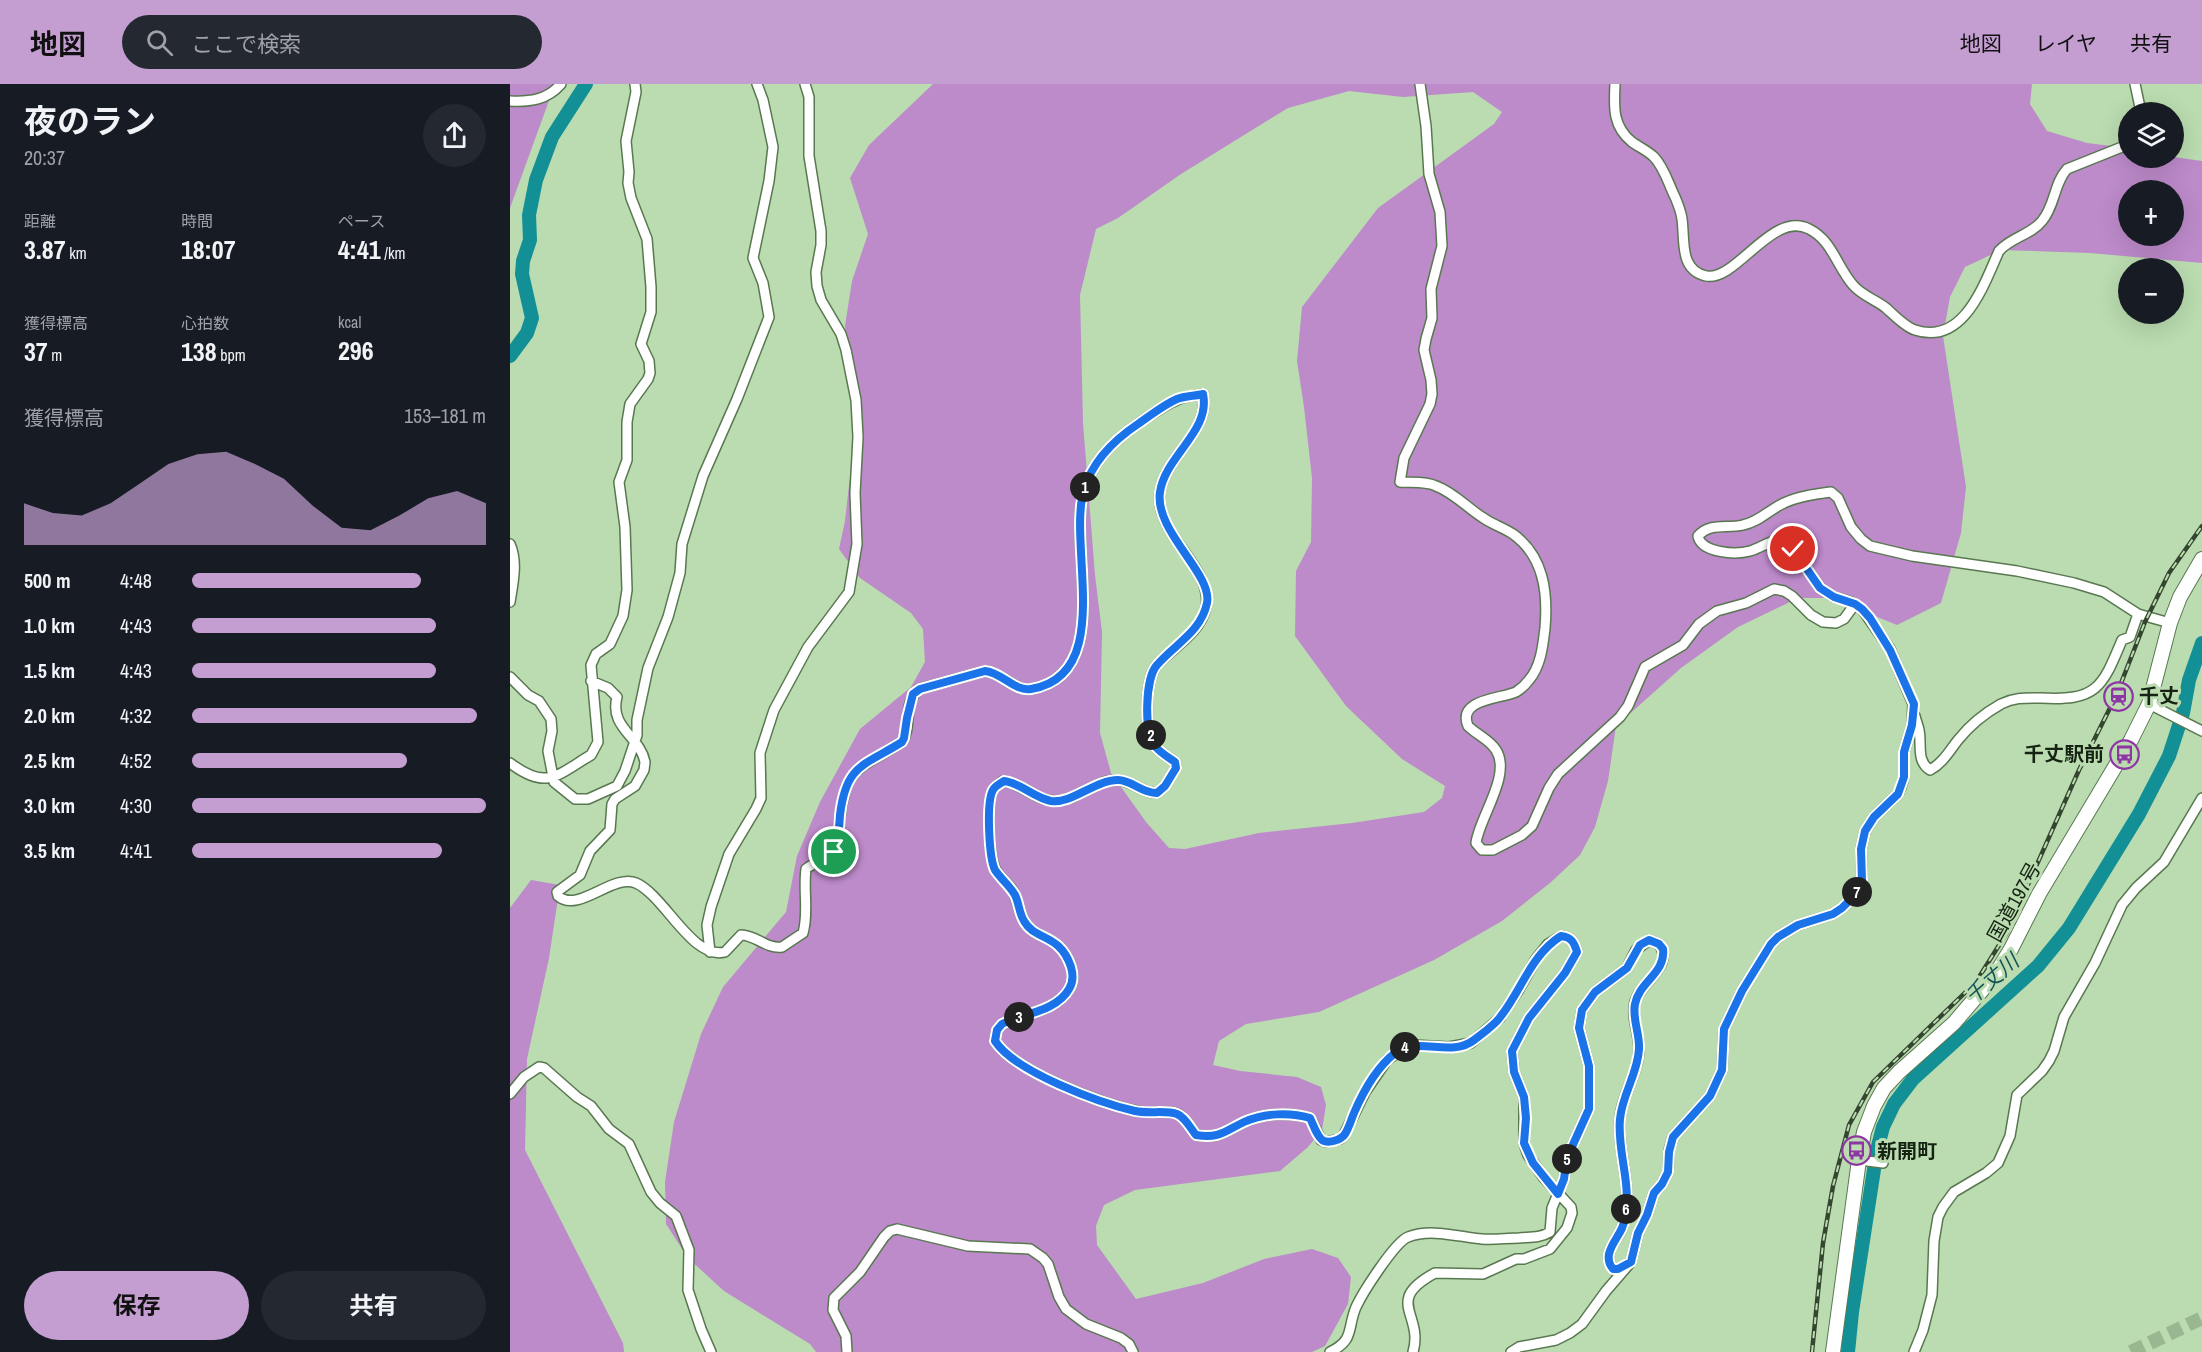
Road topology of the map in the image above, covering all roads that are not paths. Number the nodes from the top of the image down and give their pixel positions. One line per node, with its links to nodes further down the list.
1 (561, 84): 8 (street)
2 (635, 84): 18 (street)
3 (757, 84): 22 (street)
4 (805, 84): 26 (street)
5 (1420, 84): 14 (street)
6 (1615, 84): 10 (street)
7 (2136, 84): 9 (street)
8 (510, 101)
9 (2139, 102)
10 (2118, 149)
11 (510, 544): 13 (street)
12 (2202, 559): 16 (highway, 国道197号)
13 (510, 602)
14 (1855, 604): 15 (street); 20 (street)
15 (2138, 614): 16 (street); 20 (street)
16 (2170, 623): 19 (highway, 国道197号)
17 (510, 677): 24 (street)
18 (591, 681): 22 (street); 24 (street)
19 (2149, 704): 21 (street); 28 (highway, 国道197号)
20 (1914, 714): 31 (street)
21 (2199, 729)
22 (634, 744): 24 (street); 26 (street)
23 (510, 763): 24 (street)
24 (553, 778)
25 (2202, 798): 39 (street)
26 (710, 952): 30 (street)
27 (510, 1094): 32 (street)
28 (1863, 1160): 29 (street); 38 (highway, 国道197号)
29 (1883, 1163)
30 (1558, 1194): 31 (street); 35 (street); 36 (street)
31 (1631, 1262): 37 (street)
32 (711, 1352)
33 (847, 1352): 34 (street)
34 (1134, 1352)
35 (1330, 1352)
36 (1413, 1352)
37 (1510, 1352)
38 (1833, 1352)
39 (1914, 1352)

